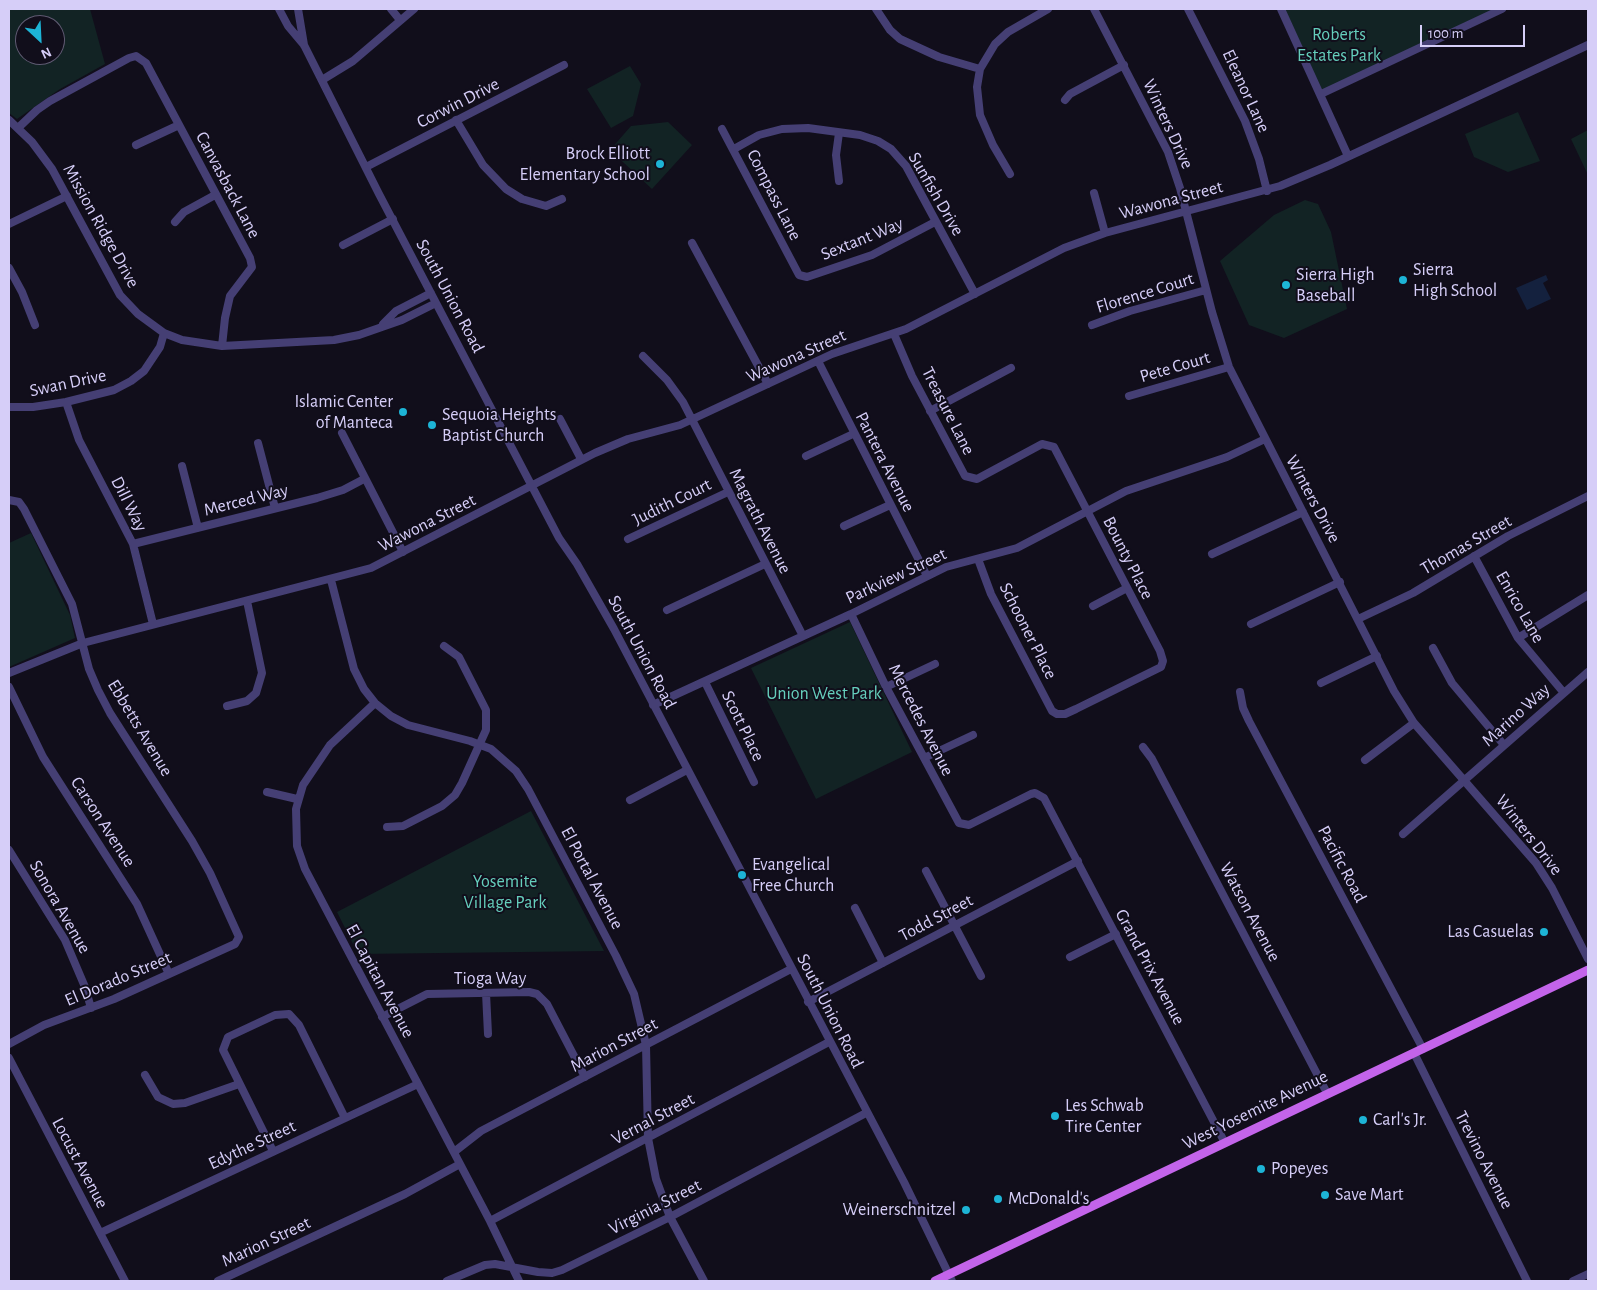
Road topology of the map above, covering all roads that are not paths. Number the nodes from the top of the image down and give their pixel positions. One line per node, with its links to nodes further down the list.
1 (278, 9): 13 (street, South Union Road)
2 (298, 9): 13 (street, South Union Road)
3 (391, 9): 11 (street)
4 (414, 9): 11 (street)
5 (876, 9): 16 (street)
6 (1048, 9): 16 (street)
7 (1094, 9): 15 (street, Winters Drive)
8 (1188, 9): 32 (street, Eleanor Lane)
9 (1281, 9): 18 (street)
10 (1502, 9): 18 (street)
11 (400, 20): 17 (street)
12 (1588, 45): 28 (street, Wawona Street)
13 (304, 46): 17 (street, South Union Road)
14 (564, 65): 21 (street, Corwin Drive)
15 (1124, 65): 19 (street); 37 (street, Winters Drive)
16 (980, 69): 30 (street)
17 (322, 80): 29 (street, South Union Road)
18 (1321, 94): 28 (street)
19 (1065, 100)
20 (9, 120): 23 (street, Mission Ridge Drive)
21 (456, 120): 29 (street, Corwin Drive); 36 (street)
22 (178, 125): 23 (street, Canvasback Lane); 26 (street); 34 (street, Canvasback Lane)
23 (18, 128): 35 (street, Mission Ridge Drive)
24 (722, 129): 27 (street, Compass Lane)
25 (839, 133): 27 (street, Sunfish Drive); 31 (street); 40 (street, Sunfish Drive)
26 (136, 146)
27 (734, 149): 46 (street, Compass Lane)
28 (1348, 156): 32 (street, Wawona Street)
29 (366, 167): 38 (street, South Union Road)
30 (1010, 174)
31 (839, 181)
32 (1266, 190): 37 (street, Wawona Street)
33 (1094, 193): 42 (street)
34 (215, 195): 39 (street); 56 (street, Canvasback Lane)
35 (67, 196): 41 (street); 54 (street, Mission Ridge Drive)
36 (562, 199)
37 (1186, 212): 42 (street, Wawona Street); 47 (street, Winters Drive)
38 (393, 220): 44 (street); 48 (street, South Union Road)
39 (175, 222)
40 (935, 222): 46 (street, Sextant Way); 49 (street, Sunfish Drive)
41 (9, 224)
42 (1105, 233): 49 (street, Wawona Street)
43 (692, 242): 61 (street)
44 (343, 245)
45 (9, 268): 51 (street)
46 (799, 275)
47 (1206, 290): 52 (street, Florence Court); 59 (street, Winters Drive)
48 (431, 293): 50 (street, South Union Road); 53 (street, Mission Ridge Drive)
49 (975, 294): 55 (street, Wawona Street)
50 (436, 303): 53 (street, Mission Ridge Drive); 77 (street, South Union Road)
51 (35, 325)
52 (1092, 325)
53 (382, 326): 56 (street, Mission Ridge Drive)
54 (164, 333): 56 (street, Mission Ridge Drive); 63 (street, Swan Drive)
55 (894, 334): 58 (street, Wawona Street); 65 (street, Treasure Lane)
56 (222, 346)
57 (643, 356): 67 (street, Magrath Avenue)
58 (818, 361): 61 (street, Wawona Street); 69 (street, Pantera Avenue)
59 (1229, 367): 62 (street, Pete Court); 70 (street, Winters Drive)
60 (1011, 368): 65 (street)
61 (768, 384): 67 (street, Wawona Street)
62 (1129, 396)
63 (66, 402): 64 (street, Swan Drive); 88 (street, Dill Way)
64 (9, 407)
65 (930, 411): 72 (street, Treasure Lane)
66 (560, 419): 74 (street)
67 (693, 420): 74 (street, Wawona Street); 78 (street, Magrath Avenue)
68 (342, 433): 76 (street)
69 (853, 434): 73 (street); 81 (street, Pantera Avenue)
70 (1265, 439): 83 (street, Parkview Street); 84 (street, Winters Drive)
71 (258, 443): 82 (street)
72 (1057, 452): 83 (street, Bounty Place)
73 (806, 456)
74 (581, 460): 77 (street, Wawona Street)
75 (182, 466): 86 (street)
76 (364, 479): 82 (street, Merced Way); 89 (street)
77 (532, 485): 89 (street, Wawona Street); 123 (street, South Union Road)
78 (728, 492): 87 (street, Judith Court); 93 (street, Magrath Avenue)
79 (1588, 496): 91 (street, Thomas Street)
80 (12, 500): 108 (street, Ebbetts Avenue)
81 (890, 505): 85 (street); 94 (street, Pantera Avenue)
82 (275, 508): 86 (street, Merced Way)
83 (1087, 512): 92 (street, Parkview Street); 97 (street, Bounty Place)
84 (1303, 512): 90 (street); 96 (street, Winters Drive)
85 (844, 526)
86 (198, 528): 88 (street, Merced Way)
87 (628, 539)
88 (133, 544): 104 (street, Dill Way)
89 (403, 552): 95 (street, Wawona Street)
90 (1212, 554)
91 (1474, 556): 103 (street, Thomas Street); 107 (street, Enrico Lane)
92 (978, 559): 94 (street, Parkview Street); 115 (street, Schooner Place)
93 (765, 564): 101 (street); 106 (street, Magrath Avenue)
94 (927, 576): 102 (street, Parkview Street)
95 (331, 580): 99 (street, Wawona Street); 122 (street, El Portal Avenue)
96 (1340, 582): 103 (street, Winters Drive); 105 (street)
97 (1127, 588): 100 (street); 115 (street, Bounty Place)
98 (1588, 595): 107 (street)
99 (247, 601): 104 (street, Wawona Street); 124 (street)
100 (1093, 606)
101 (667, 610)
102 (851, 614): 106 (street, Parkview Street); 119 (street, Mercedes Avenue)
103 (1358, 619): 111 (street, Winters Drive)
104 (153, 624): 108 (street, Wawona Street)
105 (1251, 624)
106 (802, 636): 116 (street, Parkview Street)
107 (1518, 638): 121 (street, Enrico Lane)
108 (83, 643): 114 (street, Wawona Street); 147 (street, Ebbetts Avenue)
109 (444, 646): 127 (street)
110 (1433, 648): 128 (street)
111 (1377, 656): 117 (street); 125 (street, Winters Drive)
112 (934, 664): 119 (street)
113 (1588, 672): 121 (street, Marino Way)
114 (9, 673)
115 (1150, 674)
116 (705, 682): 123 (street, Parkview Street); 133 (street, Scott Place)
117 (1321, 683)
118 (9, 687): 153 (street, Carson Avenue)
119 (886, 687): 130 (street, Mercedes Avenue)
120 (1240, 692): 163 (street, Pacific Road)
121 (1564, 693): 128 (street, Marino Way)
122 (375, 703): 127 (street, El Portal Avenue); 136 (street, El Capitan Avenue)
123 (653, 705): 132 (street, South Union Road)
124 (227, 706)
125 (1414, 723): 131 (street); 134 (street, Winters Drive)
126 (973, 735): 130 (street)
127 (481, 745): 139 (street); 162 (street, El Portal Avenue)
128 (1504, 745): 134 (street, Marino Way)
129 (1143, 747): 170 (street, Watson Avenue)
130 (924, 758): 138 (street, Mercedes Avenue)
131 (1365, 760)
132 (687, 770): 137 (street); 151 (street, South Union Road)
133 (754, 782)
134 (1465, 782): 140 (street, Marino Way); 149 (street, Winters Drive)
135 (267, 792): 136 (street)
136 (297, 799): 158 (street, El Capitan Avenue)
137 (630, 800)
138 (1048, 806): 142 (street, Grand Prix Avenue)
139 (387, 827)
140 (1404, 834)
141 (9, 850): 157 (street, Sonora Avenue)
142 (1078, 861): 145 (street, Todd Street); 146 (street, Grand Prix Avenue)
143 (926, 871): 145 (street)
144 (855, 908): 150 (street)
145 (954, 925): 150 (street, Todd Street); 154 (street)
146 (1116, 934): 148 (street); 174 (street, Grand Prix Avenue)
147 (238, 940): 153 (street, El Dorado Street)
148 (1070, 957)
149 (1588, 959)
150 (884, 963): 156 (street, Todd Street)
151 (792, 969): 156 (street, South Union Road); 162 (street, Marion Street)
152 (1588, 970): 163 (main road, West Yosemite Avenue)
153 (169, 974): 157 (street, El Dorado Street)
154 (981, 976)
155 (486, 993): 158 (street, Tioga Way); 159 (street); 167 (street, Tioga Way)
156 (808, 1002): 160 (street, South Union Road)
157 (91, 1008): 161 (street, El Dorado Street)
158 (382, 1017): 169 (street, El Capitan Avenue)
159 (488, 1034)
160 (829, 1042): 171 (street, South Union Road); 173 (street, Vernal Street)
161 (9, 1044)
162 (646, 1045): 167 (street, Marion Street); 173 (street, El Portal Avenue)
163 (1423, 1049): 164 (main road, West Yosemite Avenue)
164 (1414, 1053): 170 (main road, West Yosemite Avenue); 190 (street, Trevino Avenue)
165 (9, 1058): 180 (street, Locust Avenue)
166 (145, 1075): 168 (street)
167 (585, 1077): 176 (street, Marion Street)
168 (239, 1084): 172 (street); 175 (street)
169 (418, 1084): 172 (street, Edythe Street); 176 (street, El Capitan Avenue)
170 (1327, 1093): 174 (main road, West Yosemite Avenue)
171 (866, 1113): 178 (street, Virginia Street); 183 (street, South Union Road)
172 (345, 1118): 175 (street, Edythe Street)
173 (648, 1138): 178 (street, El Portal Avenue); 179 (street, Vernal Street)
174 (1225, 1143): 183 (main road, West Yosemite Avenue)
175 (273, 1151): 180 (street, Edythe Street)
176 (454, 1152): 177 (street, El Capitan Avenue)
177 (460, 1164): 179 (street, El Capitan Avenue); 185 (street, Marion Street)
178 (670, 1217): 181 (street, Virginia Street); 188 (street, El Portal Avenue)
179 (490, 1222): 181 (street, El Capitan Avenue)
180 (100, 1233): 184 (street, Locust Avenue)
181 (512, 1267): 186 (street, Virginia Street); 187 (street, El Capitan Avenue)
182 (1588, 1274): 191 (street)
183 (951, 1278): 189 (main road, West Yosemite Avenue)
184 (125, 1281)
185 (218, 1281)
186 (448, 1281)
187 (519, 1281)
188 (704, 1281)
189 (936, 1281)
190 (1527, 1281)
191 (1574, 1281)

